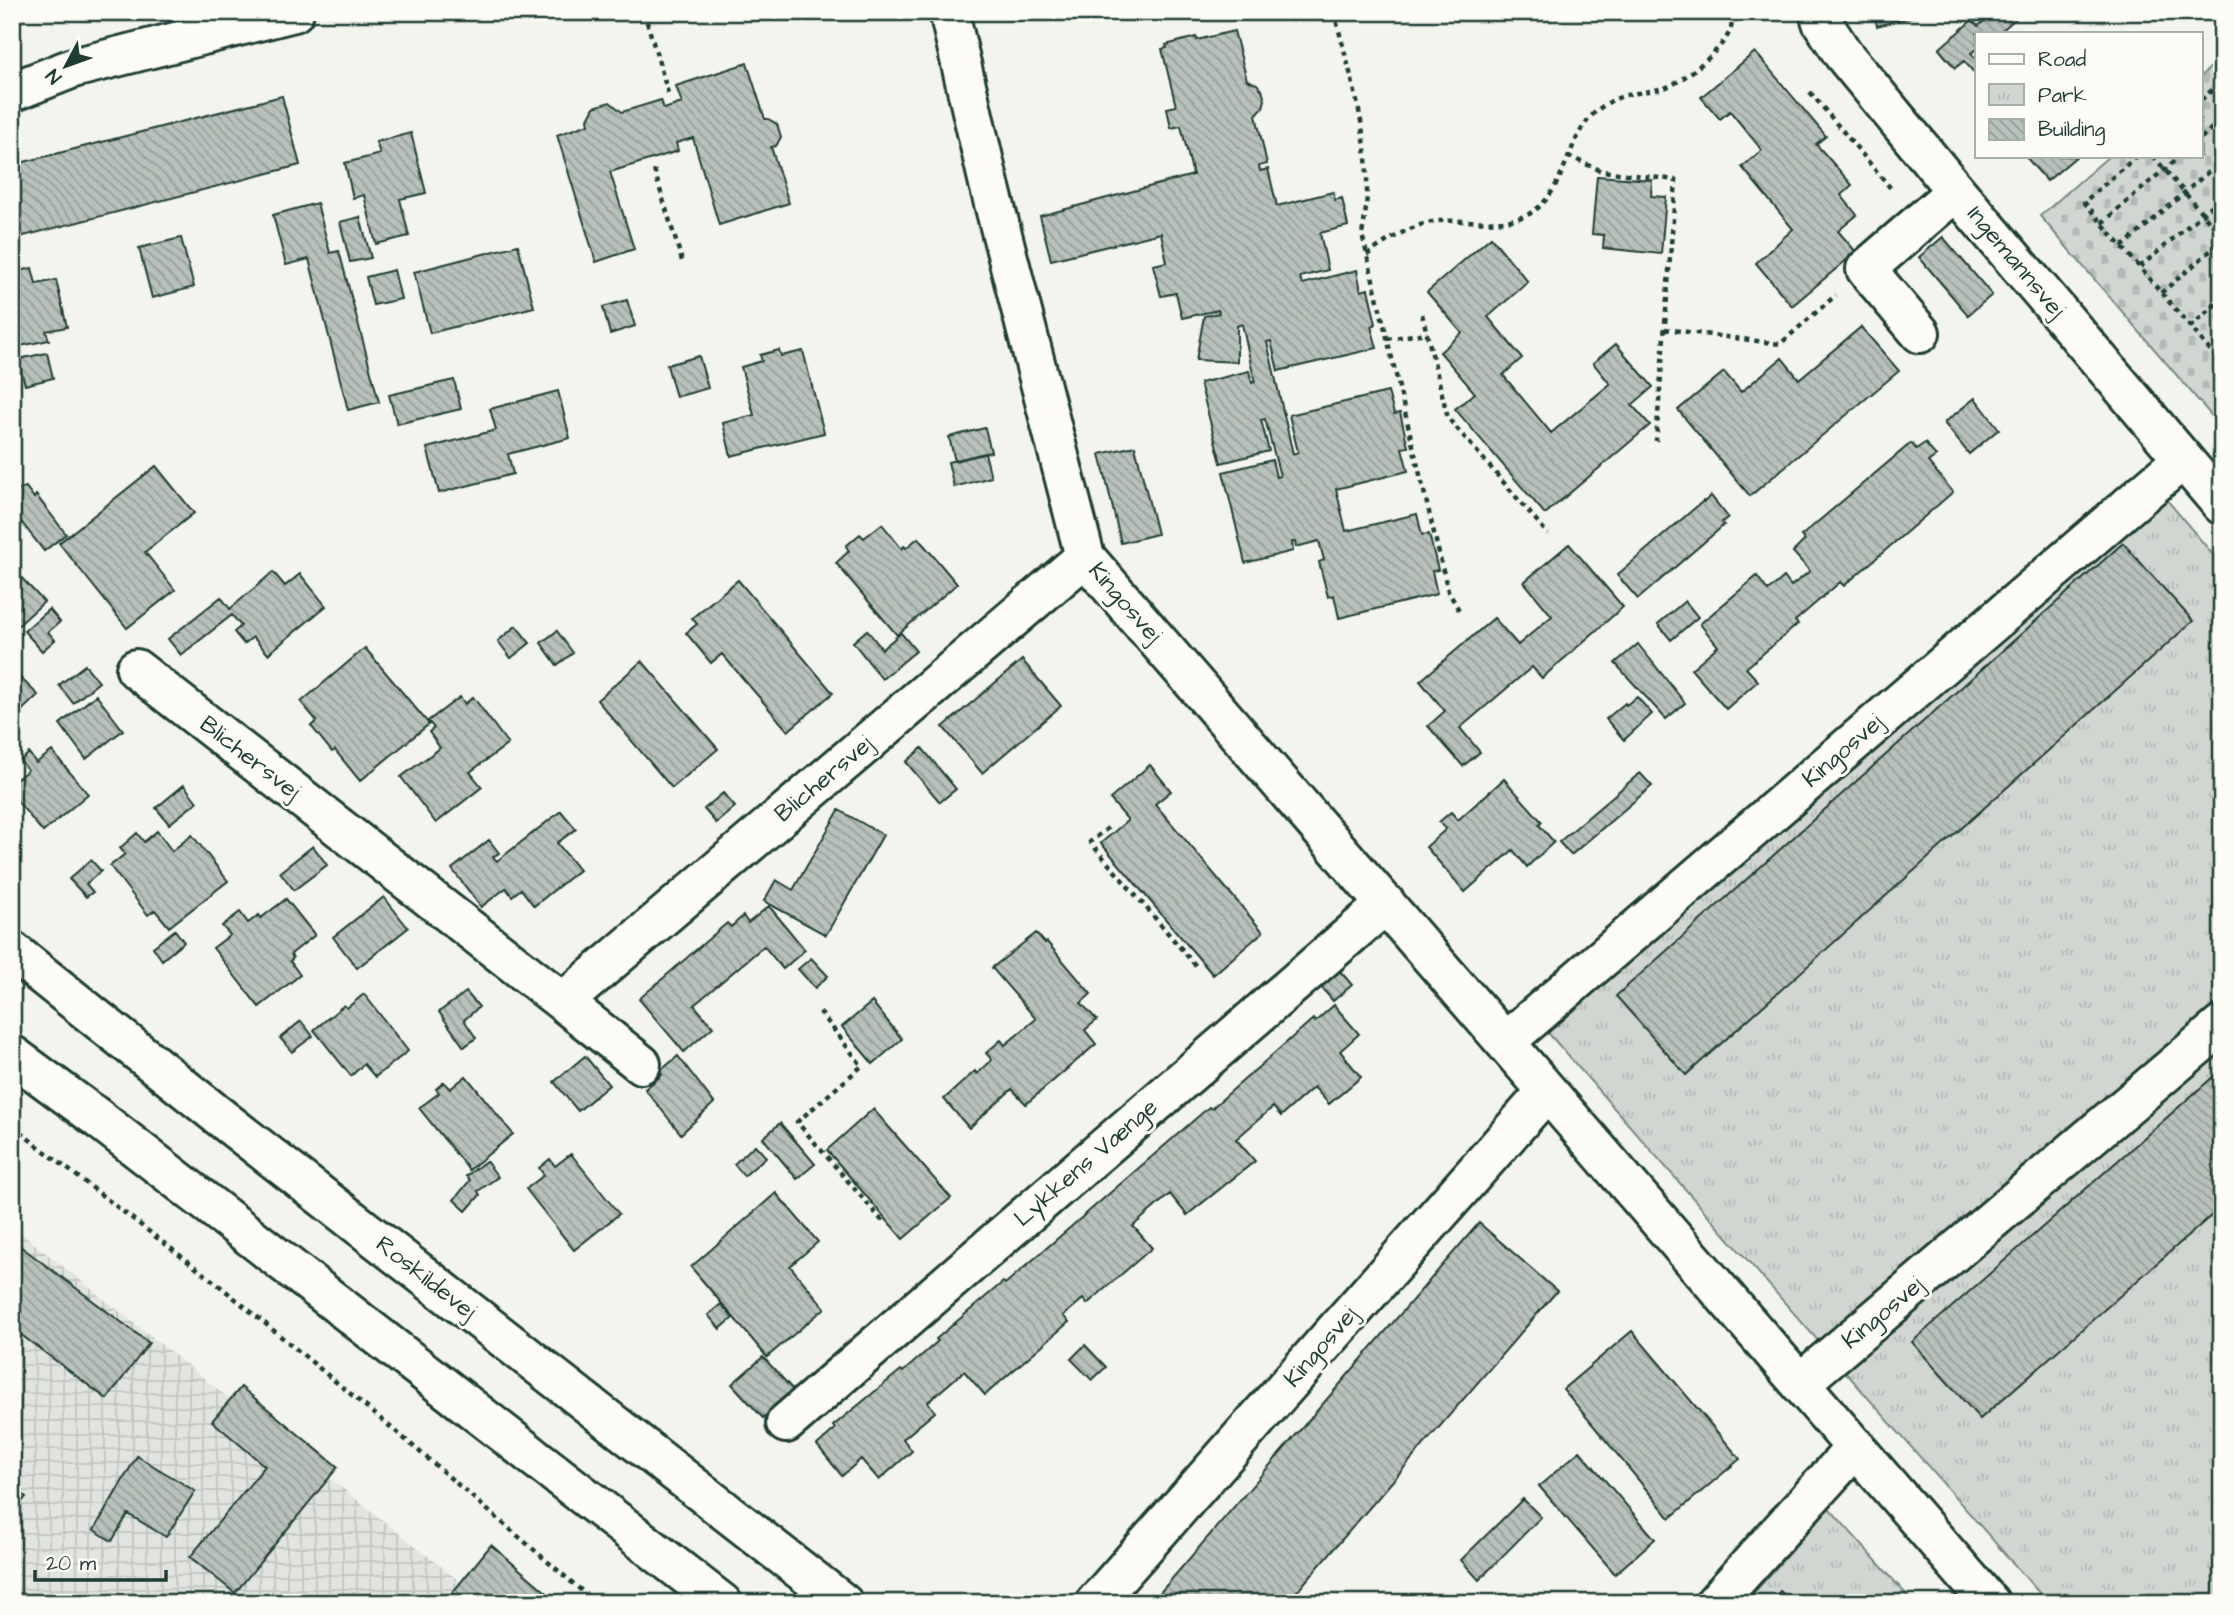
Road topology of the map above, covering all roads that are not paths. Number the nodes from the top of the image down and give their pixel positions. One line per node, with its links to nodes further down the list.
1 (294, 12): 4 (street)
2 (949, 12): 11 (street, Kingosvej)
3 (1819, 12): 7 (street, Ingemannsvej)
4 (73, 68): 5 (street); 6 (street)
5 (12, 69)
6 (12, 92)
7 (1956, 191): 8 (street); 9 (street, Ingemannsvej)
8 (1920, 332)
9 (2182, 460): 10 (street, Ingemannsvej); 18 (street, Kingosvej)
10 (2222, 505)
11 (1085, 557): 13 (street, Kingosvej); 16 (street, Blichersvej)
12 (136, 669): 16 (street, Blichersvej)
13 (1385, 904): 18 (street, Kingosvej); 24 (street, Lykkens Vænge)
14 (12, 951): 22 (street, Roskildevej)
15 (12, 980): 22 (street)
16 (563, 1002): 20 (street, Blichersvej)
17 (2222, 1025): 23 (street, Kingosvej)
18 (1504, 1042): 21 (street, Kingosvej)
19 (12, 1055): 26 (street)
20 (641, 1064)
21 (1547, 1091): 23 (street, Kingosvej); 28 (street, Kingosvej)
22 (220, 1117): 27 (street, Roskildevej)
23 (1800, 1383): 25 (street, Kingosvej)
24 (786, 1423)
25 (1856, 1447): 29 (street); 30 (street, Kingosvej)
26 (722, 1603)
27 (842, 1603)
28 (1095, 1603)
29 (1715, 1603)
30 (1990, 1603)

